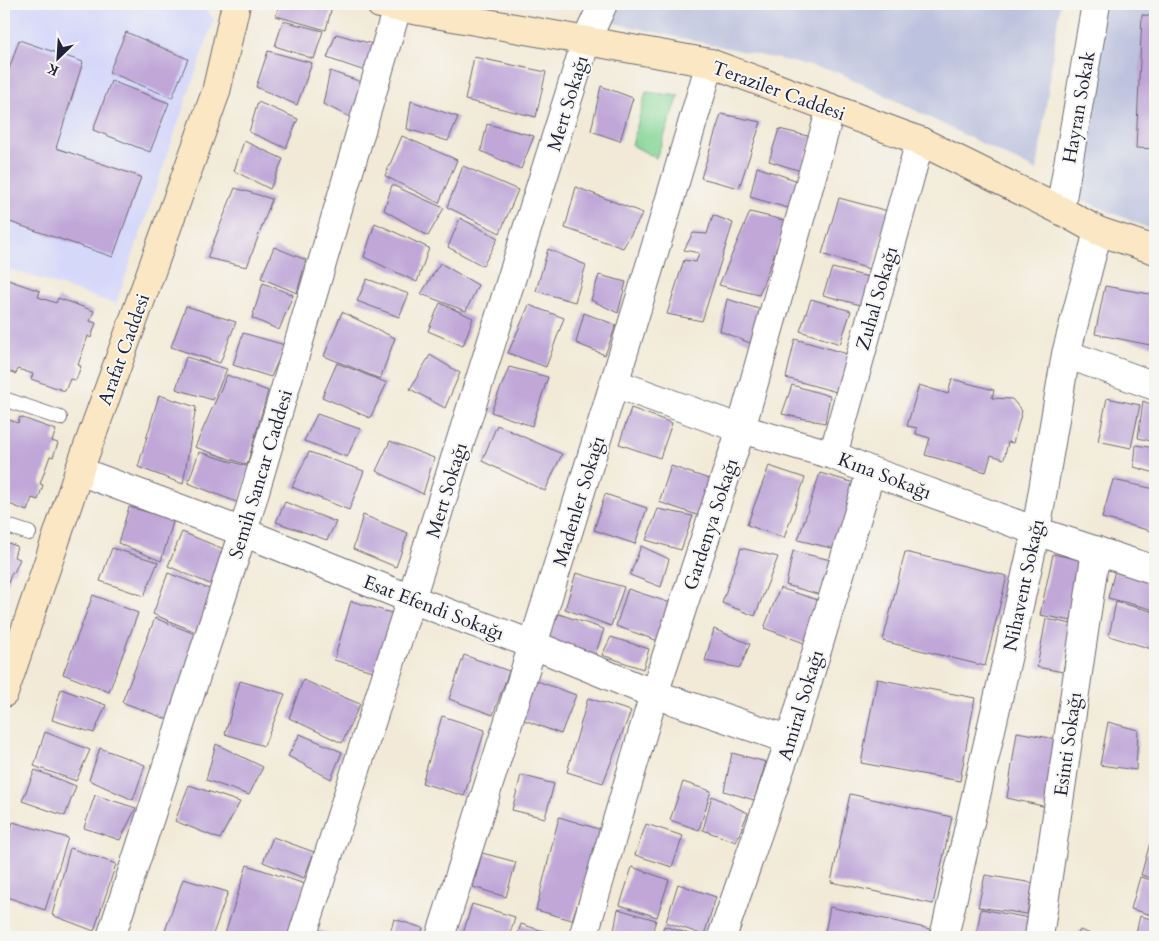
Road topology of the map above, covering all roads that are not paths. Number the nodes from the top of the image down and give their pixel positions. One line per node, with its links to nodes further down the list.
1 (236, 4): 19 (main road, Arafat Caddesi)
2 (603, 4): 5 (street, Mert Sokağı)
3 (1096, 4): 9 (street, Hayran Sokak)
4 (388, 6): 5 (main road, Teraziler Caddesi); 23 (street, Semih Sancar Caddesi)
5 (586, 41): 6 (main road, Teraziler Caddesi); 27 (street, Mert Sokağı)
6 (710, 63): 7 (main road, Teraziler Caddesi); 13 (street, Madenler Sokağı)
7 (831, 108): 8 (main road, Teraziler Caddesi); 17 (street, Gardenya Sokağı)
8 (920, 141): 9 (main road, Teraziler Caddesi); 18 (street, Zuhal Sokağı)
9 (1060, 210): 10 (main road, Teraziler Caddesi)
10 (1098, 231): 11 (main road, Teraziler Caddesi); 12 (street, Nihavent Sokağı)
11 (1155, 250)
12 (1066, 354): 14 (street); 22 (street, Nihavent Sokağı)
13 (614, 383): 17 (street, Kına Sokağı); 28 (street, Madenler Sokağı)
14 (1155, 386)
15 (4, 399): 16 (lane)
16 (60, 418)
17 (741, 429): 18 (street, Kına Sokağı); 30 (street, Gardenya Sokağı)
18 (833, 455): 20 (street, Kına Sokağı)
19 (80, 471): 23 (street, Esat Efendi Sokağı); 29 (main road, Arafat Caddesi)
20 (871, 471): 22 (street, Kına Sokağı); 31 (street, Amiral Sokağı)
21 (4, 525): 24 (lane)
22 (1036, 531): 25 (street, Kına Sokağı); 37 (street, Nihavent Sokağı)
23 (243, 532): 27 (street, Esat Efendi Sokağı); 32 (street, Semih Sancar Caddesi)
24 (28, 534)
25 (1096, 550): 26 (street, Kına Sokağı); 38 (street, Esinti Sokağı)
26 (1155, 570)
27 (411, 599): 28 (street, Esat Efendi Sokağı); 33 (street, Mert Sokağı)
28 (534, 645): 30 (street, Esat Efendi Sokağı); 34 (street, Madenler Sokağı)
29 (4, 693)
30 (654, 694): 31 (street, Esat Efendi Sokağı); 35 (street, Gardenya Sokağı)
31 (790, 740): 36 (street, Amiral Sokağı)
32 (111, 937)
33 (302, 937)
34 (440, 937)
35 (583, 937)
36 (722, 937)
37 (944, 937)
38 (1039, 937)

